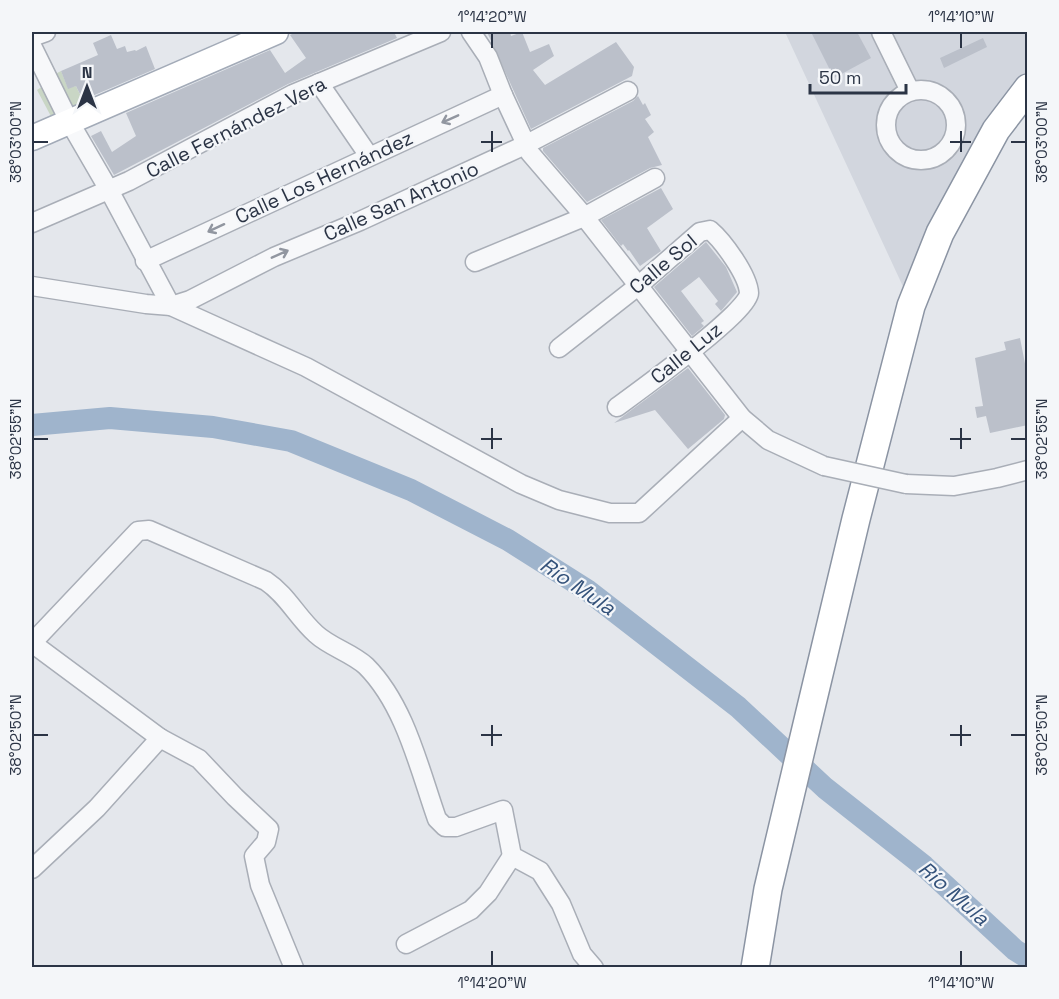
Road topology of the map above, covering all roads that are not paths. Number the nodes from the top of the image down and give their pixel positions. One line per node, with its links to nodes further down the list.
1 (46, 32): 6 (street)
2 (276, 32): 13 (main road)
3 (441, 32): 8 (street, Calle Fernández Vera)
4 (471, 32): 12 (street)
5 (881, 32): 11 (street)
6 (32, 38)
7 (32, 46): 13 (street)
8 (319, 83): 16 (street); 18 (street, Calle Fernández Vera)
9 (1028, 88): 39 (highway)
10 (628, 91): 15 (street, Calle San Antonio)
11 (910, 91)
12 (503, 94): 15 (street); 16 (street, Calle Los Hernández, one-way to 16)
13 (69, 122): 14 (main road); 18 (street)
14 (32, 138)
15 (528, 149): 19 (street); 26 (street, Calle San Antonio, one-way to 15)
16 (369, 156): 21 (street, Calle Los Hernández, one-way to 21)
17 (655, 178): 19 (street)
18 (109, 190): 20 (street, Calle Fernández Vera); 21 (street)
19 (584, 217): 22 (street); 24 (street)
20 (32, 223)
21 (145, 261): 26 (street)
22 (475, 262)
23 (32, 286): 26 (street)
24 (638, 286): 25 (street, Calle Sol); 27 (street, Calle Sol); 28 (street)
25 (749, 293): 28 (street, Calle Luz)
26 (171, 306): 30 (street)
27 (559, 348)
28 (690, 352): 29 (street, Calle Luz); 30 (street)
29 (617, 407)
30 (742, 418): 31 (street, bridge)
31 (1028, 470)
32 (32, 643): 33 (street); 34 (street)
33 (160, 738): 35 (street); 37 (street)
34 (512, 856): 36 (street); 38 (street)
35 (32, 869)
36 (406, 944)
37 (294, 968)
38 (594, 968)
39 (755, 968)

